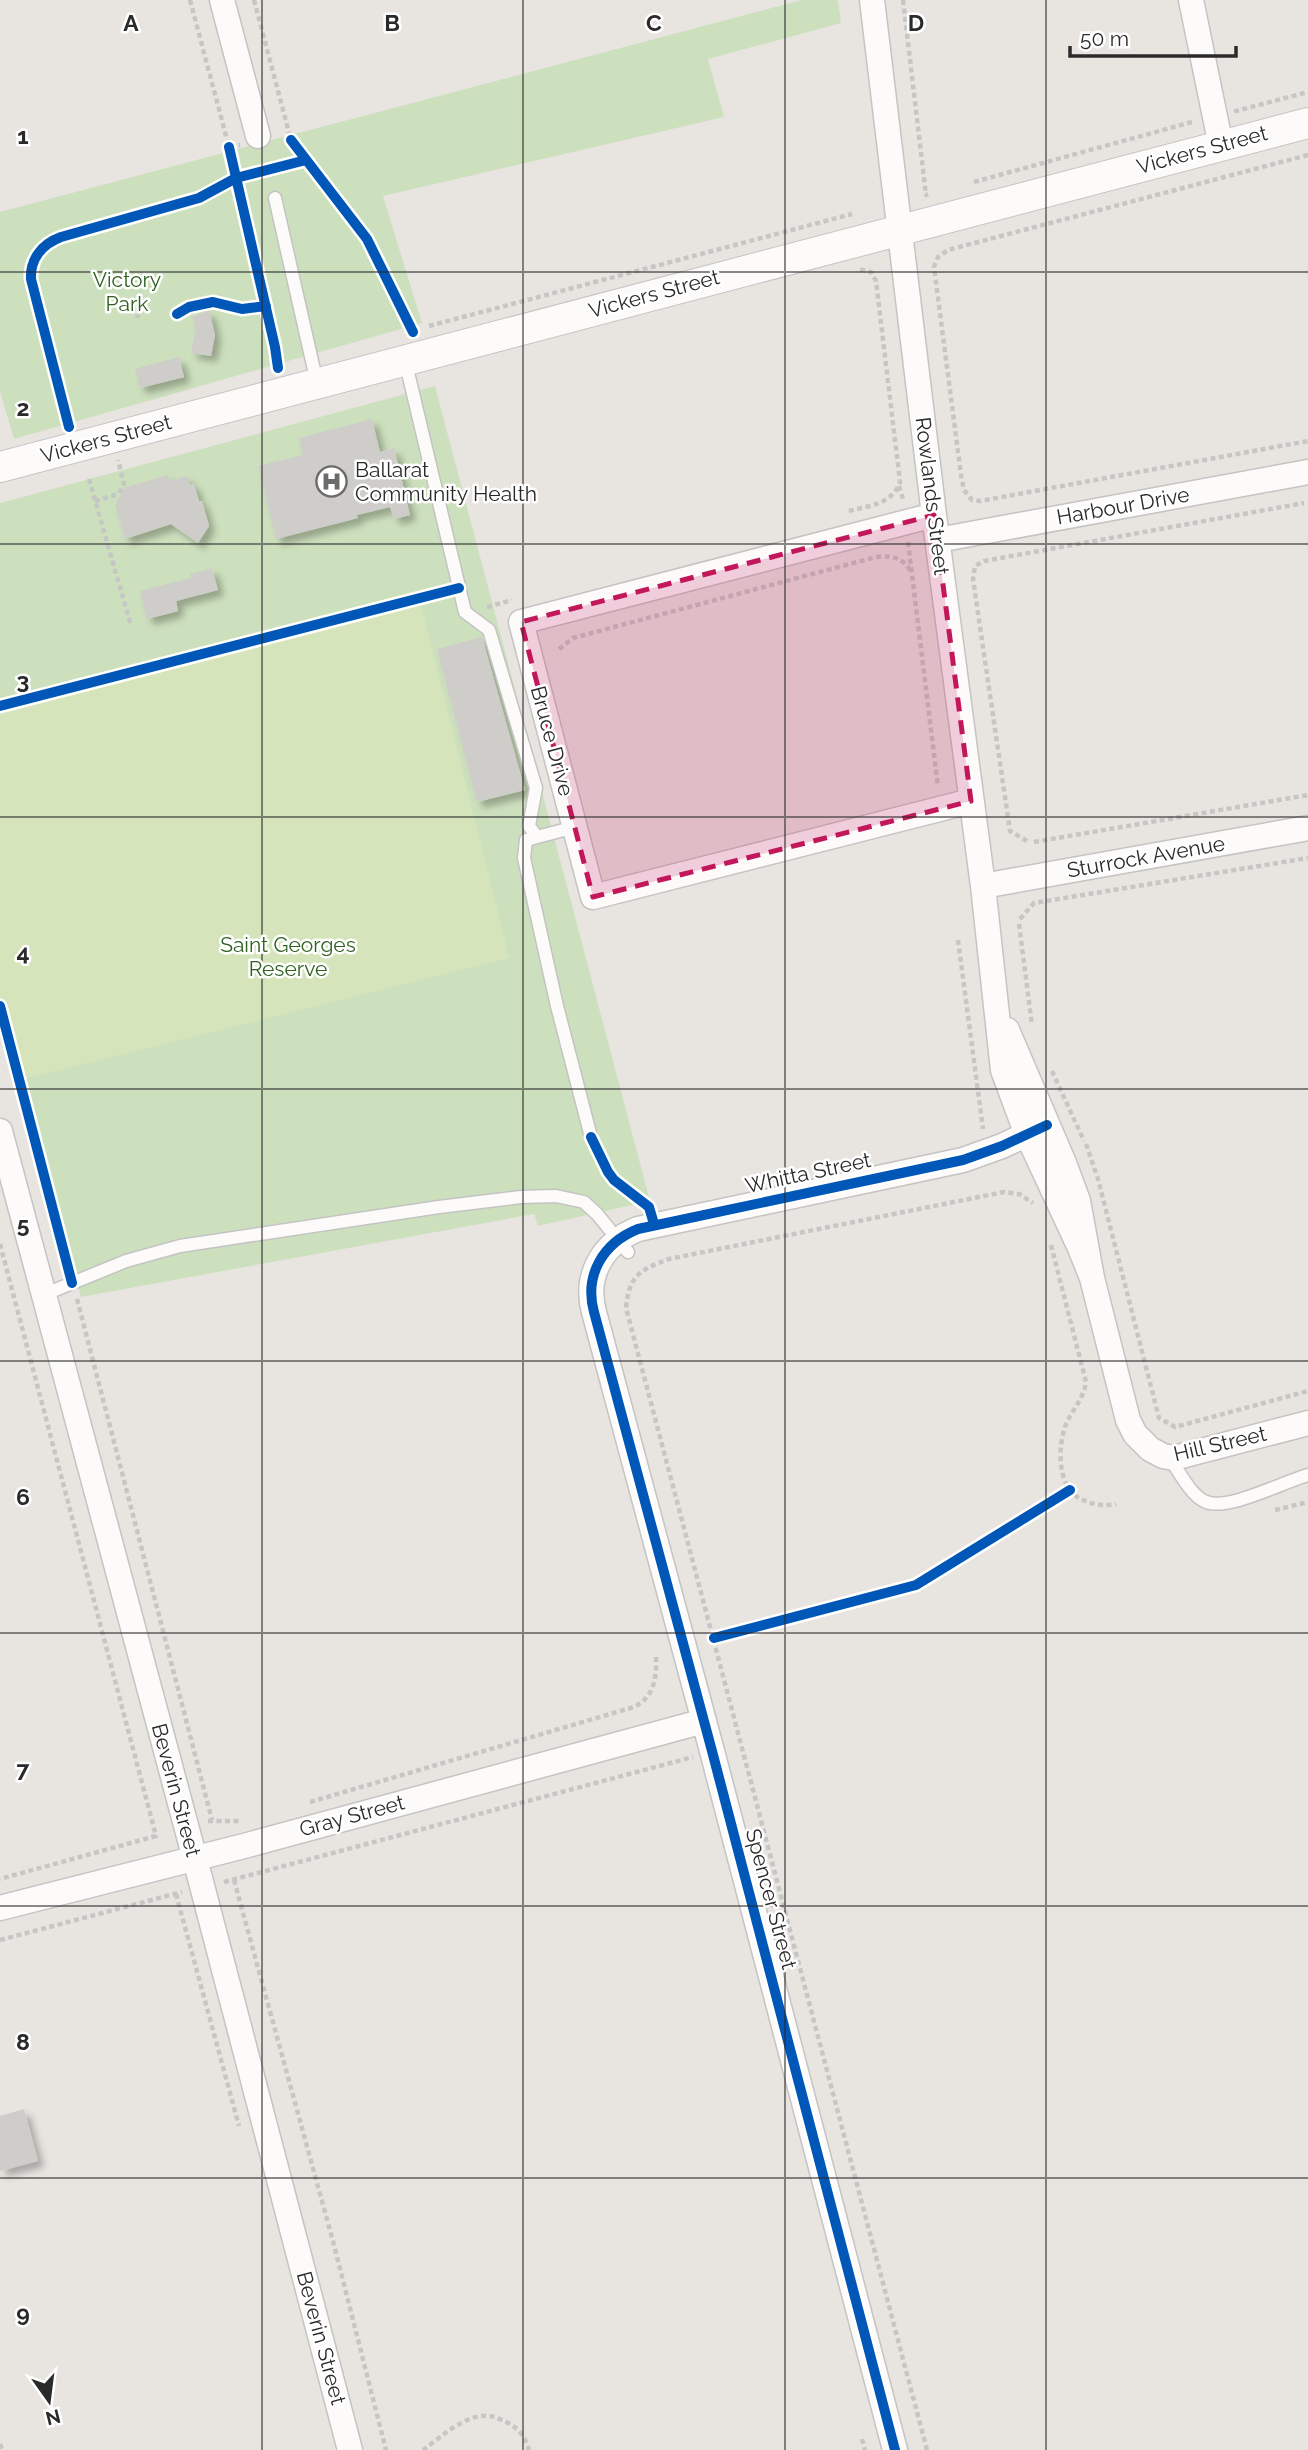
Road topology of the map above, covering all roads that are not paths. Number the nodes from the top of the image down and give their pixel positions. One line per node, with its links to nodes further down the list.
1 (222, 0): 5 (street)
2 (872, 0): 8 (street, Rowlands Street)
3 (1191, 0): 6 (street)
4 (1308, 123): 6 (street, Vickers Street)
5 (258, 136)
6 (1221, 146): 8 (street, Vickers Street)
7 (275, 198): 10 (lane)
8 (900, 228): 9 (street, Vickers Street); 13 (street, Rowlands Street)
9 (405, 360): 10 (street, Vickers Street); 18 (lane)
10 (317, 384): 11 (street, Vickers Street)
11 (0, 467)
12 (1308, 472): 14 (street, Harbour Drive)
13 (934, 515): 14 (street, Rowlands Street); 16 (street, Bruce Drive)
14 (938, 540): 15 (street, Rowlands Street)
15 (971, 801): 16 (street, Bruce Drive); 19 (street, Rowlands Street)
16 (575, 827): 18 (lane)
17 (1308, 828): 19 (street, Sturrock Avenue)
18 (537, 837): 22 (lane)
19 (983, 886): 21 (street, Rowlands Street)
20 (0, 1131): 25 (street, Beverin Street)
21 (1036, 1136): 23 (street, Whitta Street); 27 (street, Rowlands Street)
22 (591, 1137)
23 (622, 1247): 24 (street, Whitta Street); 25 (lane)
24 (600, 1277): 30 (street, Spencer Street)
25 (43, 1295): 31 (street, Beverin Street)
26 (1308, 1423): 28 (street, Hill Street)
27 (1133, 1442): 28 (street, Hill Street)
28 (1169, 1458): 29 (lane)
29 (1308, 1475)
30 (704, 1721): 31 (street, Gray Street); 34 (street, Spencer Street)
31 (195, 1858): 32 (street, Gray Street); 33 (street, Beverin Street)
32 (0, 1908)
33 (350, 2450)
34 (895, 2450)

